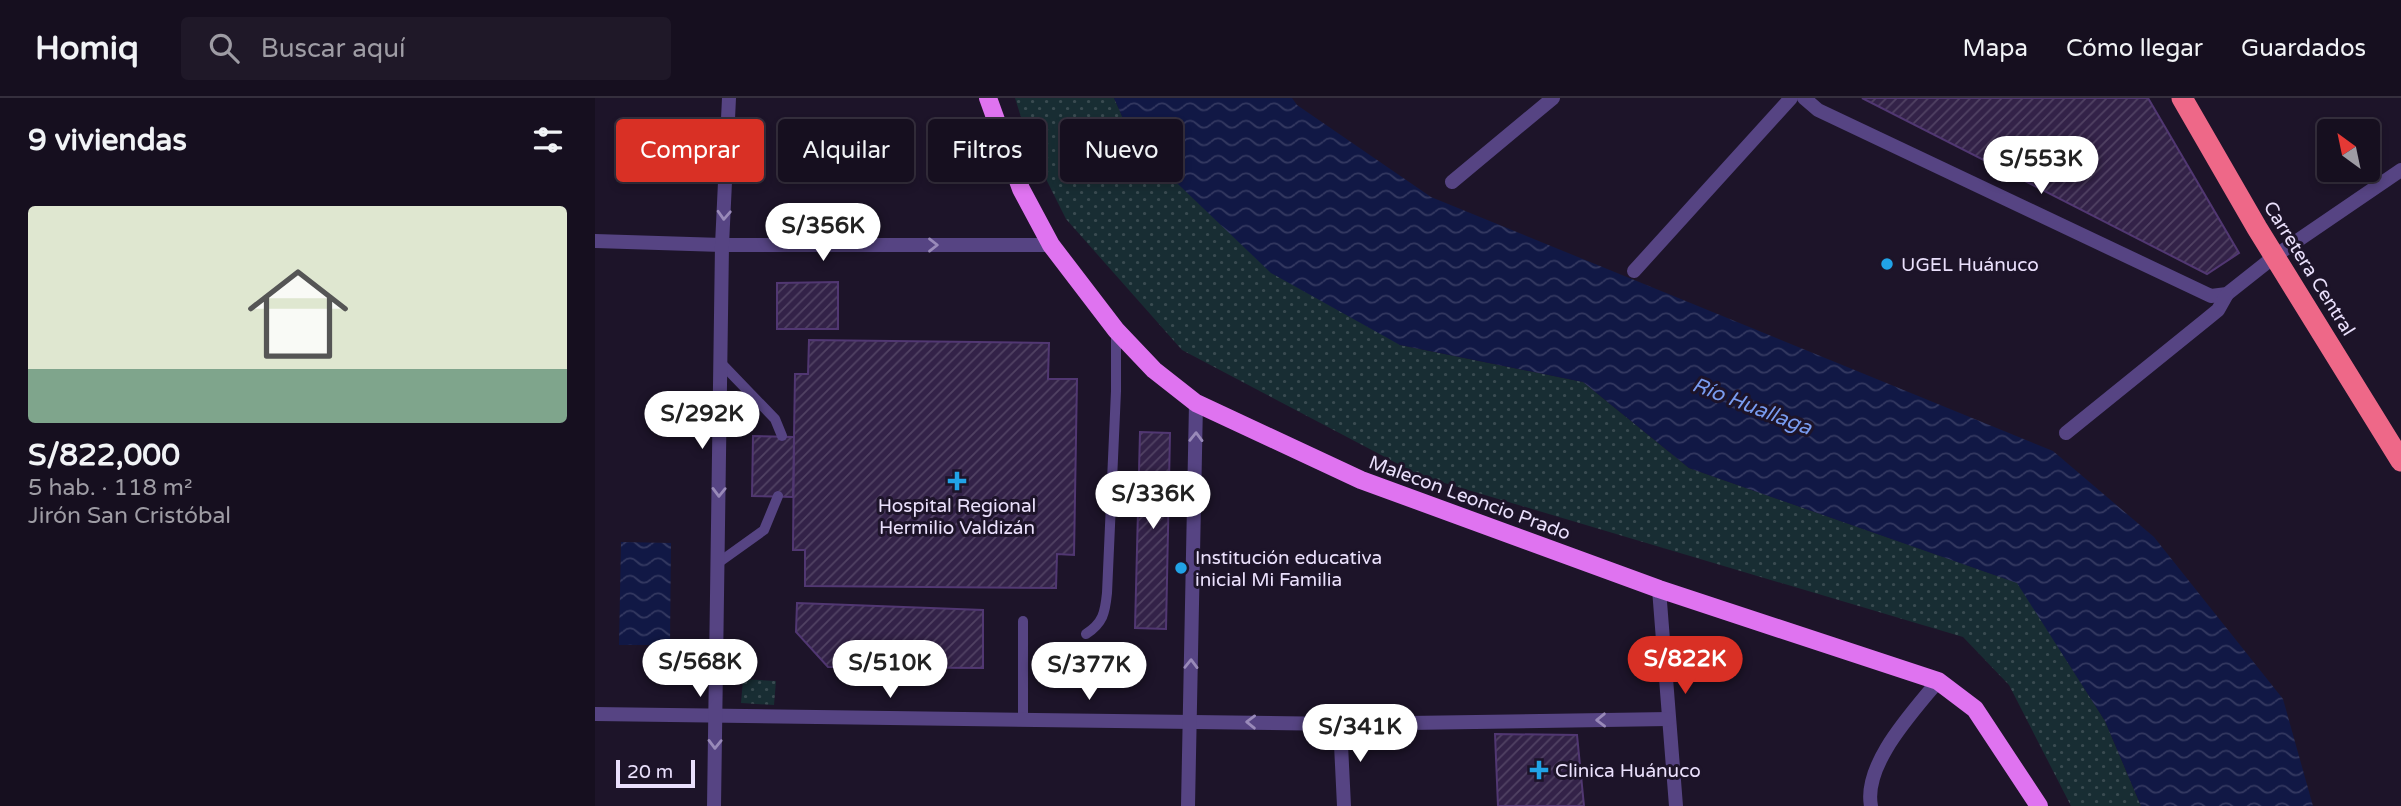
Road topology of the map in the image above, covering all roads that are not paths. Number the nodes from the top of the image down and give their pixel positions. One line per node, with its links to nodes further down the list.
1 (729, 98): 10 (street, one-way to 10)
2 (988, 98): 11 (main road, Malecon Leoncio Prado)
3 (1553, 98): 8 (street)
4 (1791, 98): 13 (street)
5 (1804, 98): 14 (street)
6 (2182, 98): 12 (highway, Carretera Central)
7 (2401, 170): 12 (street)
8 (1453, 182)
9 (595, 241): 10 (street)
10 (722, 245): 11 (street, one-way to 11); 16 (street)
11 (1051, 245): 15 (main road, Malecon Leoncio Prado)
12 (2275, 256): 14 (street); 20 (highway, Carretera Central)
13 (1634, 271)
14 (2227, 294): 18 (street)
15 (1116, 330): 17 (main road, Malecon Leoncio Prado); 25 (lane)
16 (721, 363): 19 (lane); 22 (street, one-way to 22)
17 (1196, 403): 23 (main road, Malecon Leoncio Prado); 31 (street, one-way to 17)
18 (2066, 433)
19 (782, 436)
20 (2401, 461)
21 (778, 496): 22 (lane)
22 (718, 563): 28 (street)
23 (1658, 589): 26 (main road, Malecon Leoncio Prado); 30 (street)
24 (1023, 621): 29 (lane)
25 (1086, 634)
26 (1938, 681): 37 (street); 38 (main road, Malecon Leoncio Prado)
27 (595, 714): 28 (street)
28 (715, 716): 29 (street); 33 (street, one-way to 33)
29 (1023, 719): 31 (street)
30 (1669, 719): 32 (street, one-way to 32); 36 (street)
31 (1189, 720): 32 (street, one-way to 31); 34 (street)
32 (1340, 724): 35 (street)
33 (714, 806)
34 (1188, 806)
35 (1344, 806)
36 (1676, 806)
37 (1871, 806)
38 (2039, 806)

